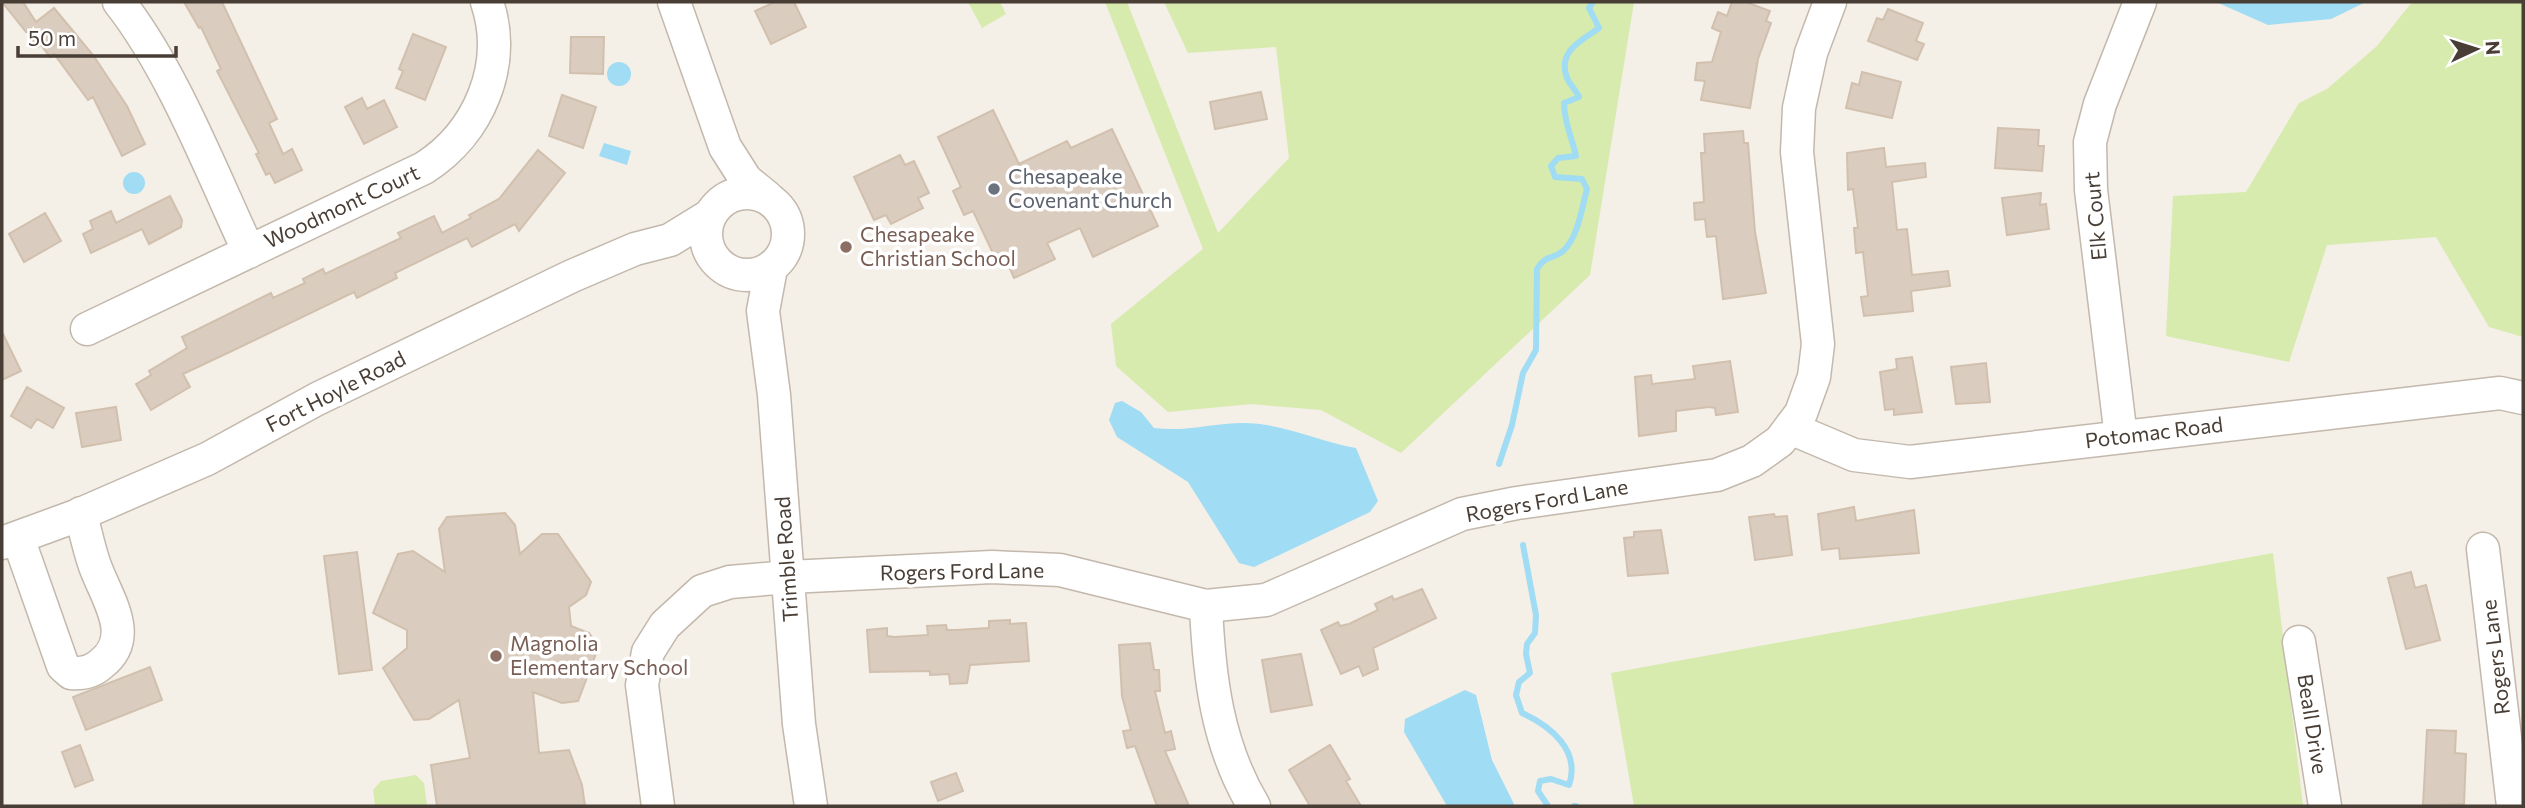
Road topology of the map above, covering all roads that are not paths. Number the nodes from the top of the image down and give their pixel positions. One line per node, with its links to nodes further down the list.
1 (119, 2): 10 (street)
2 (488, 2): 10 (street, Woodmont Court)
3 (674, 2): 6 (street)
4 (1830, 2): 16 (street, Rogers Ford Lane)
5 (2140, 2): 17 (street, Elk Court)
6 (725, 147): 7 (street); 8 (street)
7 (767, 197): 8 (street); 12 (street)
8 (713, 211): 9 (street, Fort Hoyle Road); 11 (street)
9 (670, 240): 11 (street); 18 (street, Fort Hoyle Road)
10 (249, 252): 14 (street, Woodmont Court)
11 (722, 264): 12 (street); 13 (street)
12 (771, 268): 13 (street, Trimble Road)
13 (763, 311): 21 (street, Trimble Road)
14 (87, 329)
15 (2523, 398): 17 (street, Potomac Road)
16 (1790, 428): 17 (street, Potomac Road); 22 (street, Rogers Ford Lane)
17 (2122, 437)
18 (82, 513): 19 (street, Fort Hoyle Road); 19 (street)
19 (10, 541)
20 (2483, 549): 28 (street, Rogers Lane)
21 (789, 577): 22 (street, Rogers Ford Lane); 24 (street, Rogers Ford Lane); 25 (street, Trimble Road)
22 (1206, 606): 26 (street)
23 (2299, 642): 27 (street, Beall Drive)
24 (658, 806)
25 (811, 806)
26 (1254, 806)
27 (2325, 806)
28 (2513, 806)

